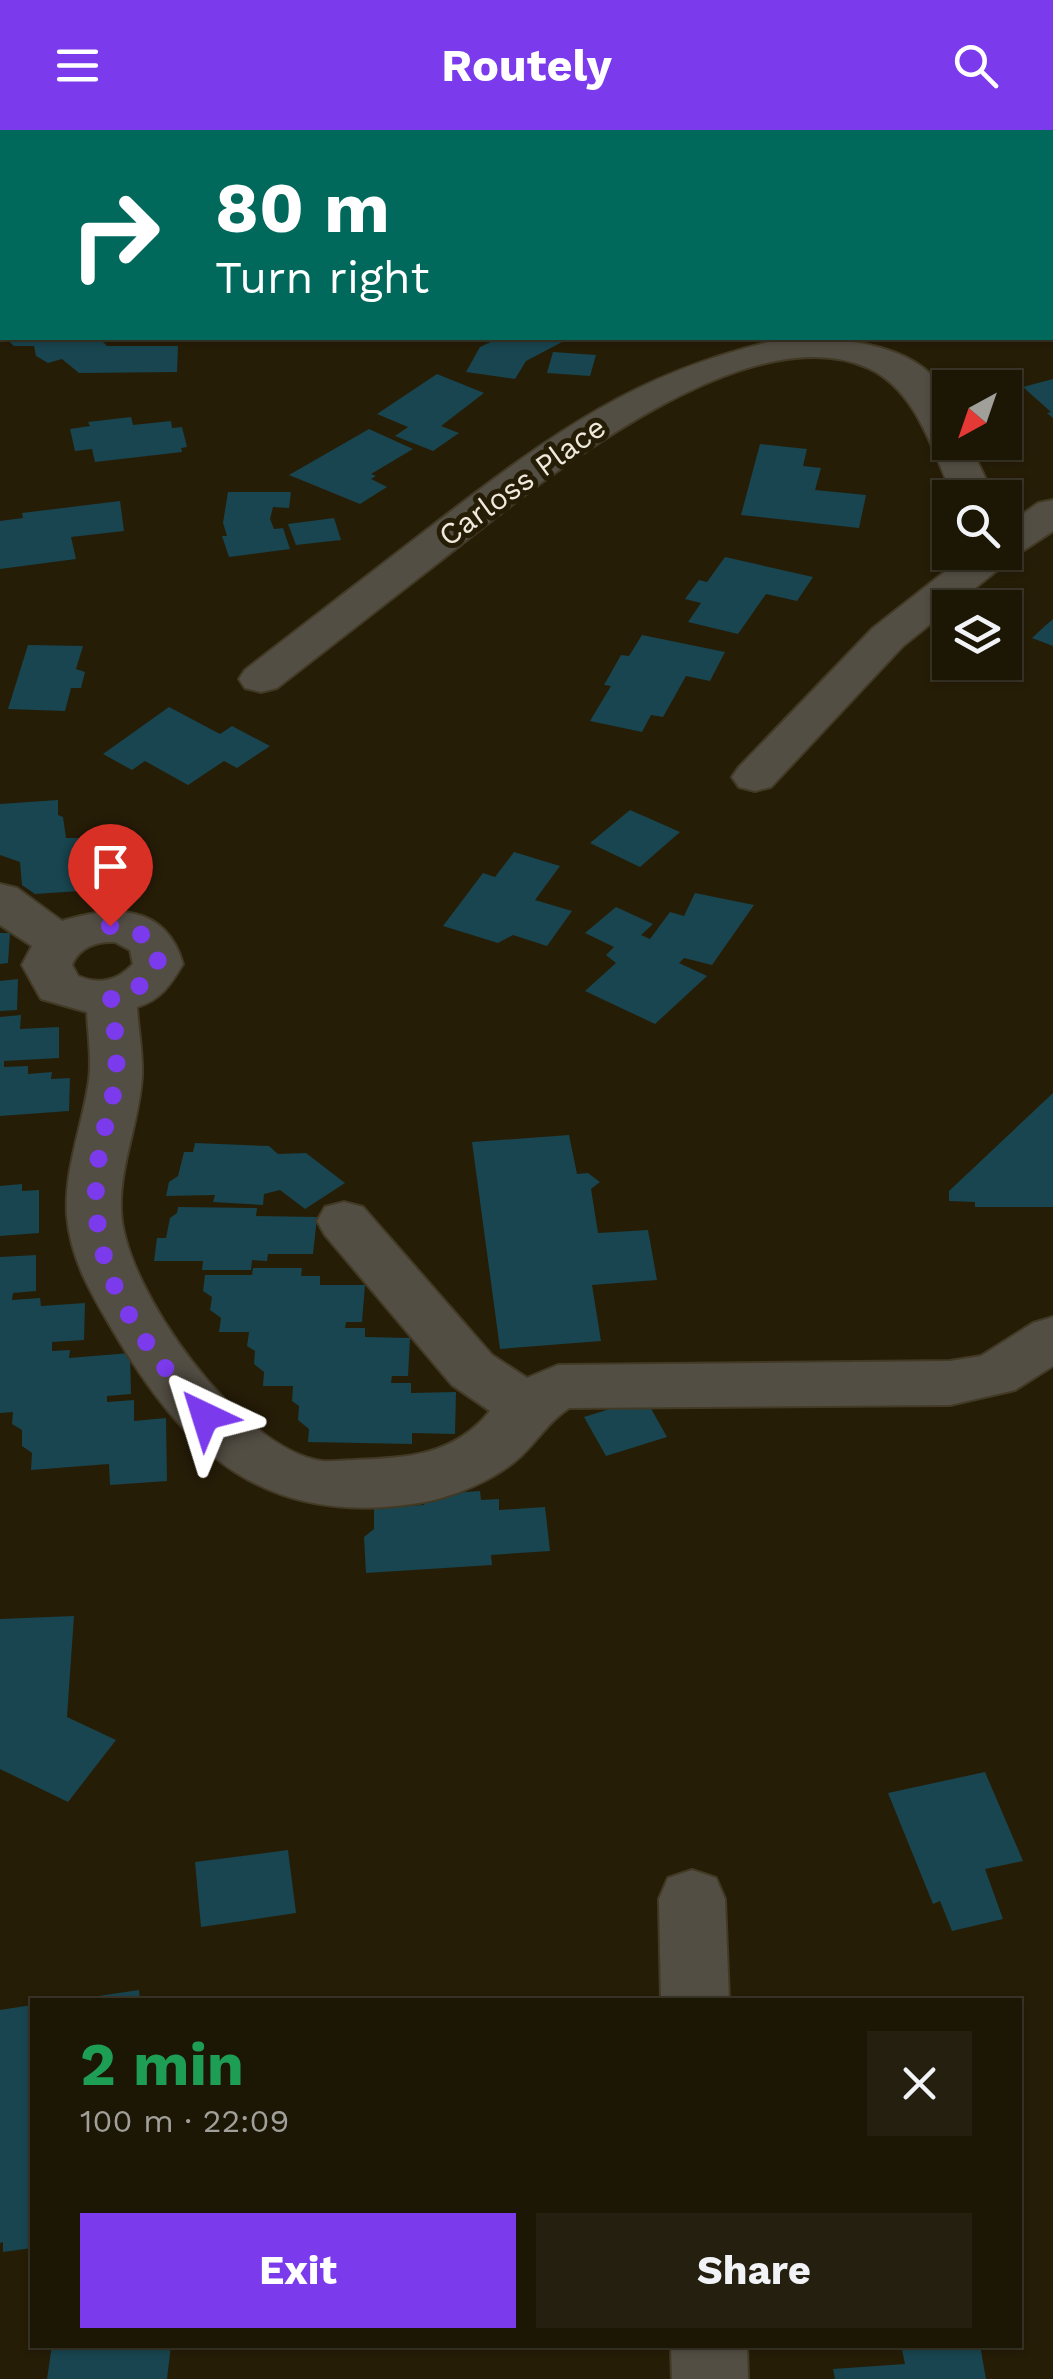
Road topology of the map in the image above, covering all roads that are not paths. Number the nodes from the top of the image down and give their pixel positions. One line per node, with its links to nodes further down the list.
1 (967, 480): 3 (street, Carloss Place)
2 (971, 570): 4 (street)
3 (262, 679)
4 (755, 777)
5 (0, 900): 6 (street)
6 (61, 942): 7 (street); 7 (street)
7 (111, 997): 10 (street)
8 (344, 1221): 10 (street)
9 (1053, 1338): 10 (street)
10 (527, 1407)
11 (692, 1899): 12 (street)
12 (696, 1998)
13 (708, 2348): 14 (street)
14 (710, 2379)

